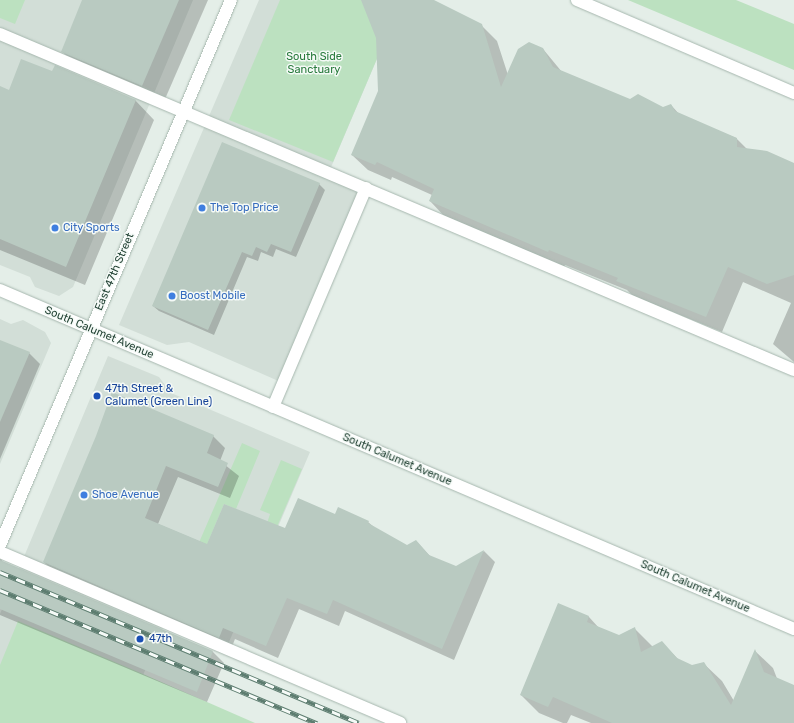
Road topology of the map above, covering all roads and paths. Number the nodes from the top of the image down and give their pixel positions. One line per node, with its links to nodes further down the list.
1 (231, 0): 5 (street, East 47th Street)
2 (577, 0): 4 (street)
3 (0, 34): 5 (street)
4 (794, 93)
5 (184, 111): 6 (street); 8 (street, East 47th Street)
6 (366, 188): 9 (street); 10 (street)
7 (0, 290): 8 (street, South Calumet Avenue)
8 (91, 329): 10 (street, South Calumet Avenue); 11 (street, East 47th Street)
9 (794, 370)
10 (273, 407): 13 (street, South Calumet Avenue)
11 (0, 545)
12 (0, 552): 14 (street)
13 (794, 629)
14 (400, 723)

